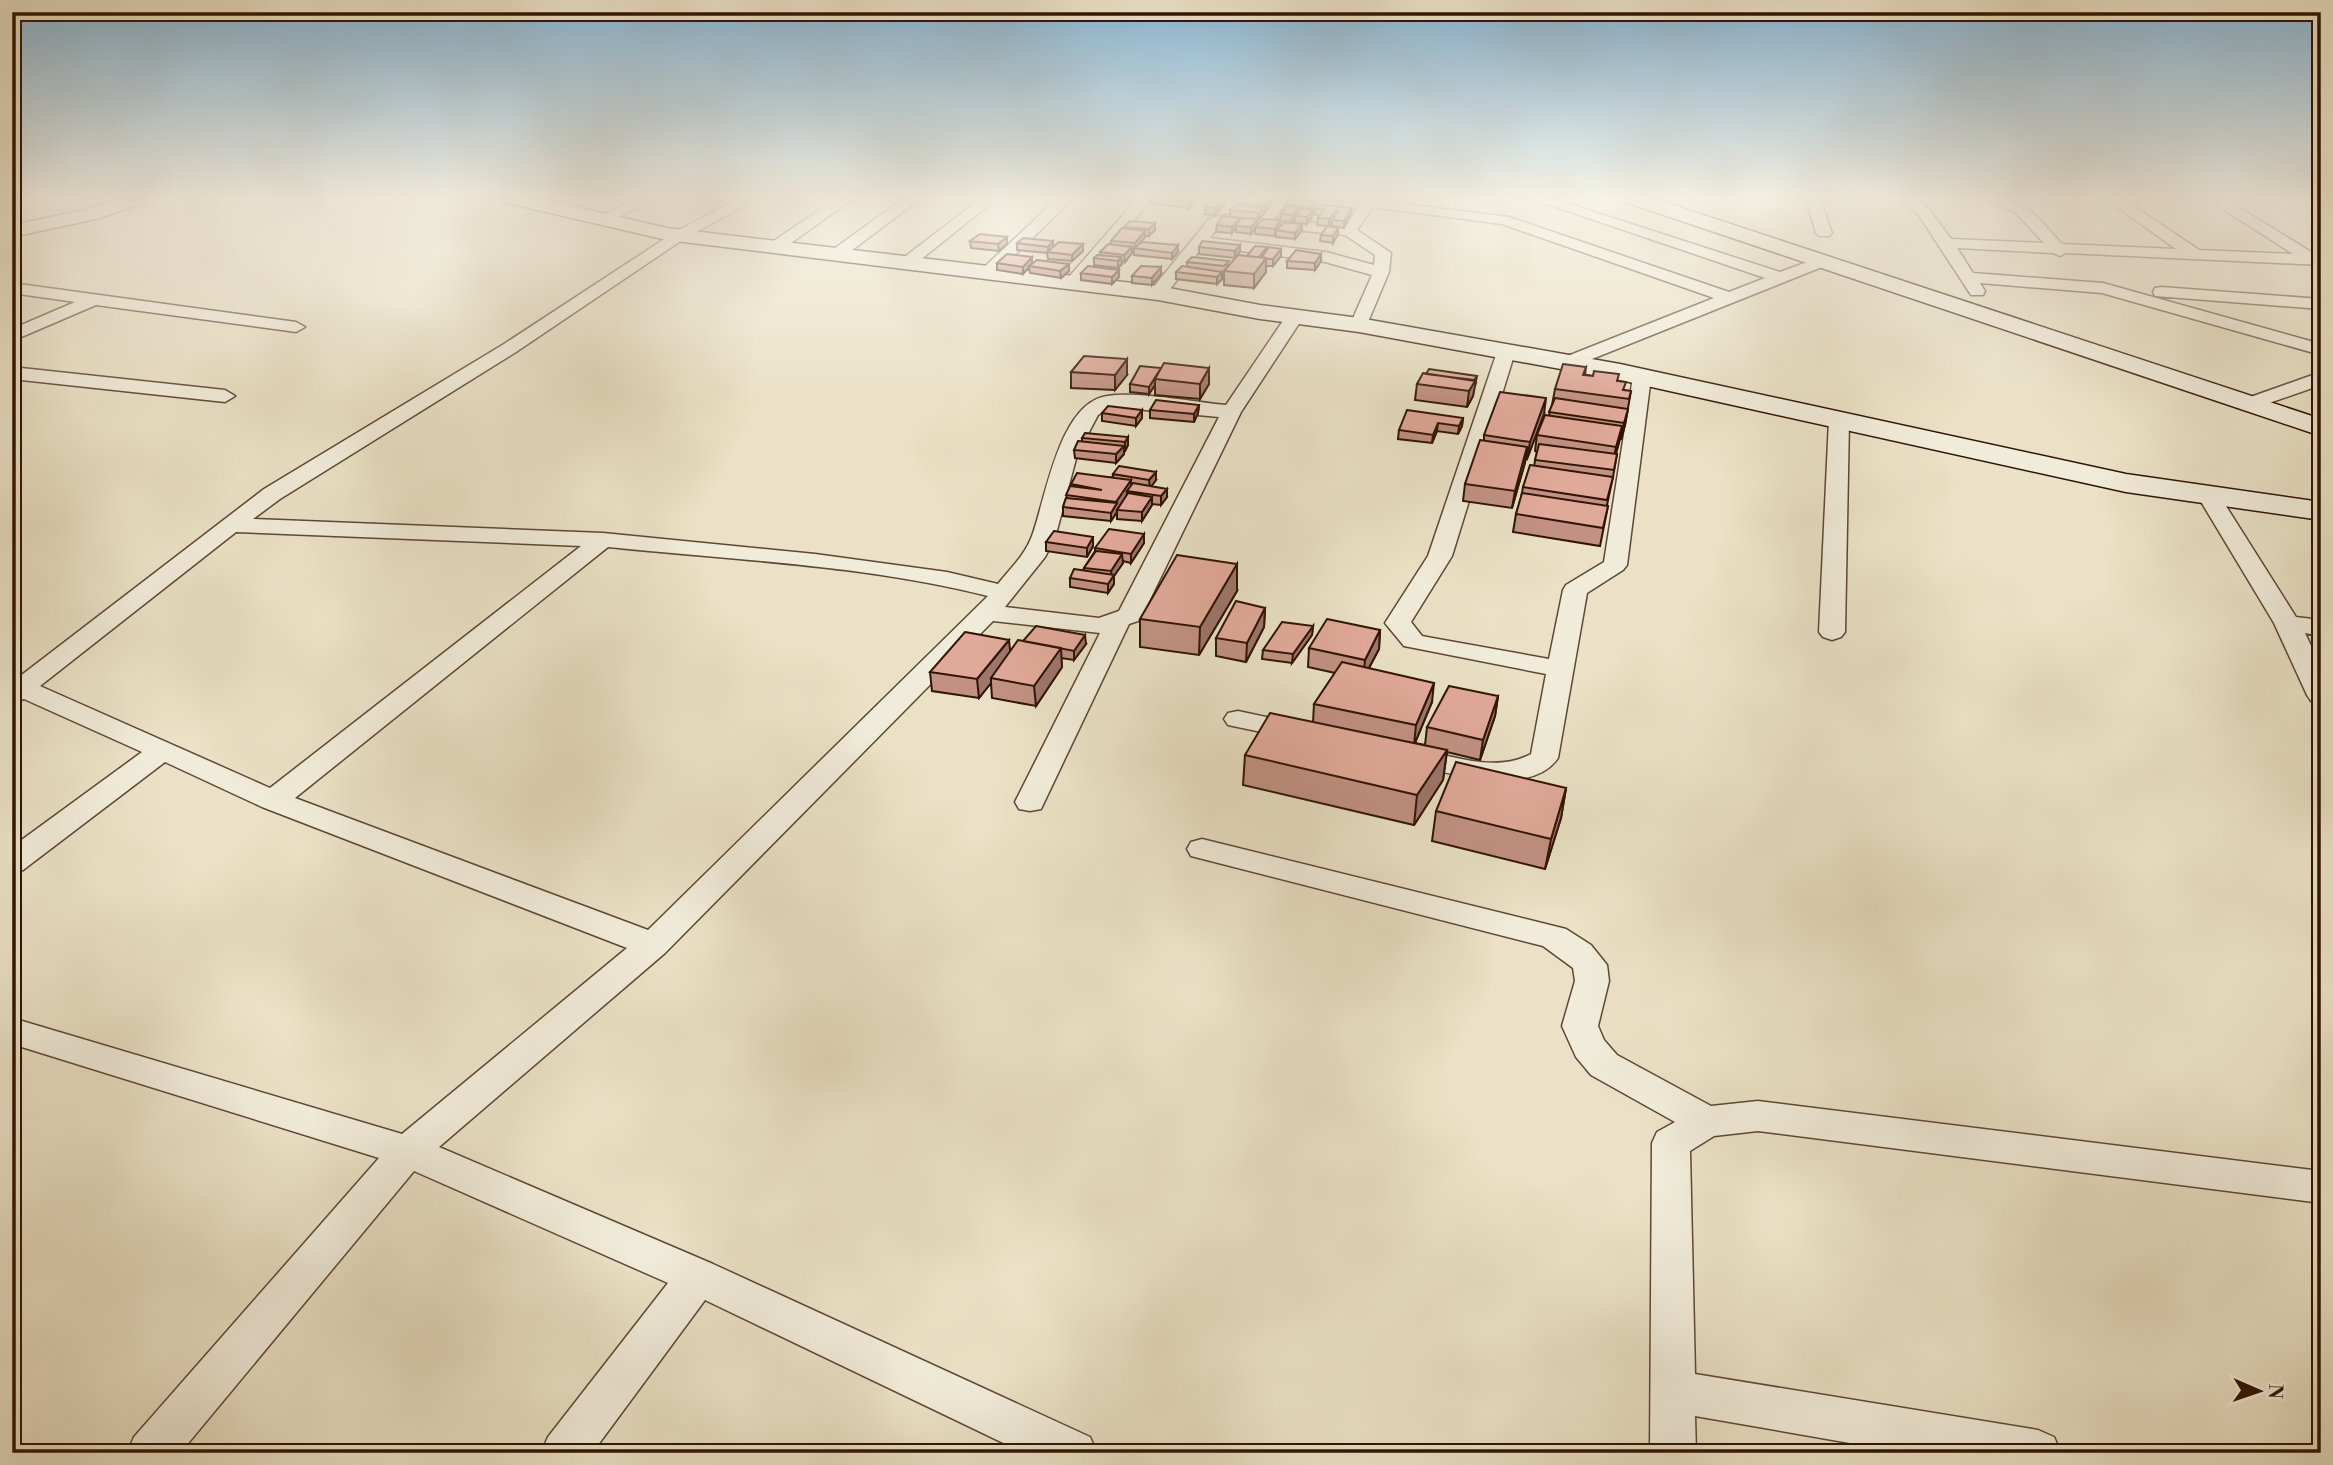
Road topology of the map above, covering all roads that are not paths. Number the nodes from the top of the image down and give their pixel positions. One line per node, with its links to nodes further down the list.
1 (631, 267): 40 (street)
2 (951, 267): 13 (main road)
3 (993, 267): 13 (street)
4 (1087, 267): 16 (street)
5 (1178, 267): 19 (street)
6 (1364, 267): 14 (street)
7 (1381, 267): 14 (street)
8 (1641, 267): 20 (street)
9 (1748, 267): 15 (street)
10 (1808, 267): 15 (street)
11 (1837, 267): 34 (main road)
12 (1962, 267): 18 (street)
13 (988, 272): 16 (main road)
14 (1381, 272): 24 (street)
15 (1781, 278): 20 (street)
16 (1074, 282): 19 (main road)
17 (12, 288): 21 (street)
18 (2103, 288): 22 (street); 27 (street)
19 (1158, 293): 23 (main road)
20 (1729, 298): 29 (street)
21 (94, 299): 25 (street); 26 (street)
22 (2321, 304)
23 (1295, 316): 24 (main road); 35 (street)
24 (1359, 325): 28 (main road)
25 (296, 327)
26 (12, 336)
27 (2321, 350)
28 (1506, 352): 29 (main road); 47 (street)
29 (1566, 363): 31 (main road)
30 (12, 373): 33 (street)
31 (1642, 377): 36 (main road); 47 (street)
32 (2321, 378): 34 (street)
33 (225, 396)
34 (2249, 404): 37 (main road)
35 (1231, 412): 42 (street); 43 (street)
36 (1839, 420): 38 (main road); 46 (street)
37 (2321, 428)
38 (2208, 495): 39 (main road); 44 (street)
39 (2321, 511)
40 (229, 525): 41 (street); 48 (street)
41 (603, 540): 42 (street); 54 (street)
42 (995, 603): 43 (street); 58 (street)
43 (1118, 622): 55 (street)
44 (2287, 623): 45 (street); 49 (street)
45 (2321, 628)
46 (1832, 632)
47 (1560, 669): 52 (street)
48 (15, 689): 53 (street)
49 (2321, 695)
50 (1238, 719): 51 (street)
51 (1318, 736)
52 (1385, 750)
53 (162, 751): 54 (street); 57 (street)
54 (273, 800): 58 (street)
55 (1030, 802)
56 (1202, 849): 60 (street)
57 (12, 863)
58 (653, 945): 61 (street)
59 (12, 1031): 61 (street)
60 (1707, 1122): 62 (street); 64 (street)
61 (408, 1151): 63 (street); 65 (street)
62 (2321, 1187)
63 (698, 1277): 66 (street); 67 (street)
64 (1673, 1391): 68 (street); 69 (street)
65 (150, 1453)
66 (564, 1453)
67 (1074, 1453)
68 (1673, 1453)
69 (2038, 1453)

